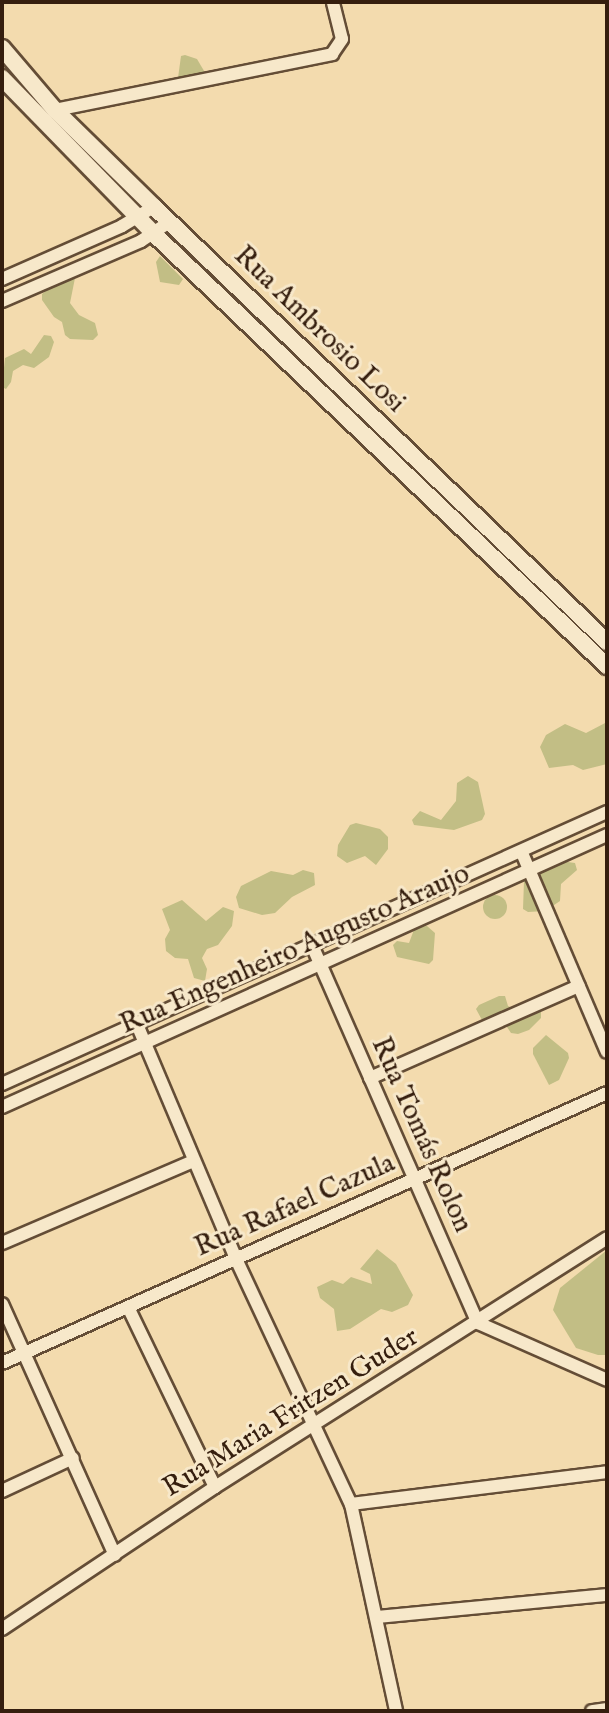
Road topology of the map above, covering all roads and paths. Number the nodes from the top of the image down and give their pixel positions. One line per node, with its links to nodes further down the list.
1 (333, 2): 4 (street)
2 (2, 48): 4 (street, Rua Ambrosio Losi)
3 (2, 78): 6 (street, Rua Ambrosio Losi)
4 (55, 110): 5 (street, Rua Ambrosio Losi)
5 (154, 207): 6 (street); 7 (street, Rua Ambrosio Losi)
6 (138, 218): 8 (street, Rua Ambrosio Losi); 9 (street)
7 (169, 222): 8 (street); 11 (street, Rua Ambrosio Losi)
8 (154, 234): 10 (street); 12 (street, Rua Ambrosio Losi)
9 (2, 279)
10 (2, 301)
11 (607, 642)
12 (607, 666)
13 (607, 812): 15 (street)
14 (607, 835): 16 (street, Rua Engenheiro Augusto Araujo)
15 (522, 853): 16 (street); 17 (street)
16 (531, 872): 18 (street, Rua Engenheiro Augusto Araujo); 19 (street)
17 (311, 943): 18 (street, Rua Tomás Rolon); 20 (street)
18 (320, 966): 21 (street, Rua Engenheiro Augusto Araujo); 23 (street, Rua Tomás Rolon)
19 (579, 986): 22 (street); 23 (street)
20 (136, 1022): 21 (street); 24 (street)
21 (145, 1043): 26 (street, Rua Engenheiro Augusto Araujo); 27 (street)
22 (607, 1052)
23 (370, 1078): 28 (street, Rua Tomás Rolon)
24 (2, 1084)
25 (607, 1093): 28 (street, Rua Rafael Cazula)
26 (2, 1107)
27 (193, 1161): 30 (street); 31 (street)
28 (413, 1180): 31 (street, Rua Rafael Cazula); 34 (street, Rua Tomás Rolon)
29 (607, 1238): 34 (street, Rua Maria Fritzen Guder)
30 (2, 1243)
31 (236, 1259): 33 (street, Rua Rafael Cazula); 38 (street)
32 (2, 1304): 35 (street)
33 (128, 1307): 35 (street, Rua Rafael Cazula); 41 (street)
34 (478, 1323): 37 (street); 38 (street, Rua Maria Fritzen Guder)
35 (24, 1353): 36 (street, Rua Rafael Cazula); 39 (street)
36 (2, 1363)
37 (607, 1380)
38 (314, 1427): 41 (street, Rua Maria Fritzen Guder); 43 (street)
39 (73, 1458): 42 (street); 44 (street)
40 (607, 1472): 43 (street)
41 (215, 1487): 44 (street, Rua Maria Fritzen Guder)
42 (2, 1491)
43 (351, 1504): 46 (street)
44 (115, 1555): 47 (street, Rua Maria Fritzen Guder)
45 (607, 1595): 46 (street)
46 (378, 1617): 49 (street)
47 (2, 1629)
48 (607, 1709): 50 (street)
49 (396, 1711)
50 (592, 1711)

